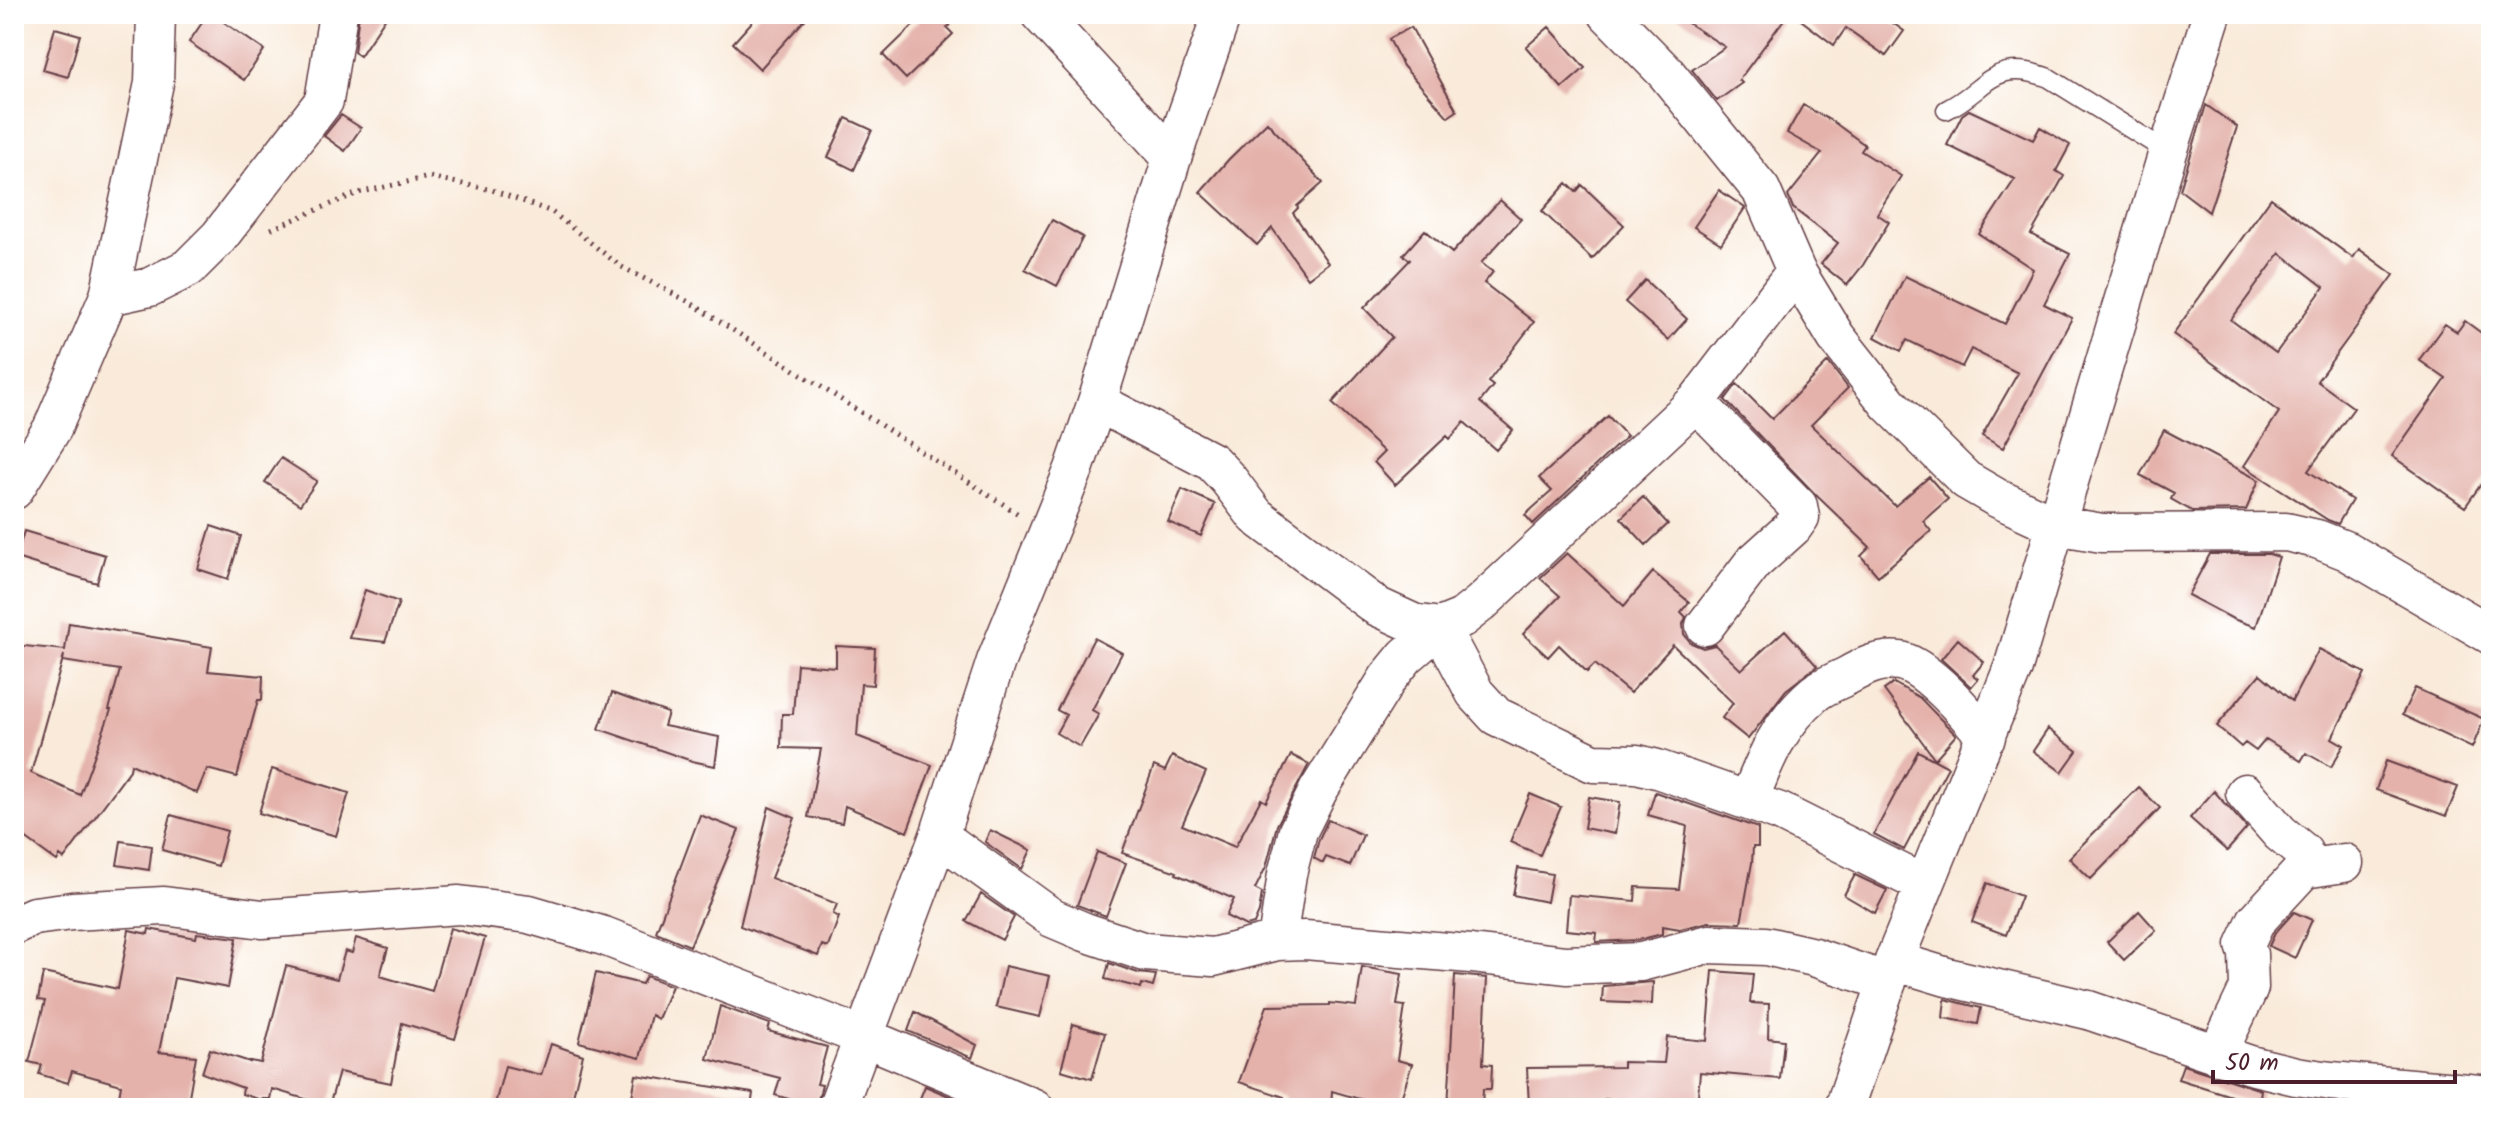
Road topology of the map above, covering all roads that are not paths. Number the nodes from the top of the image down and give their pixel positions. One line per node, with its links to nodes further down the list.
1 (156, 14): 11 (street)
2 (338, 14): 11 (street)
3 (1040, 14): 9 (street)
4 (1222, 14): 9 (street)
5 (1608, 14): 10 (street)
6 (2212, 14): 8 (street)
7 (1946, 110): 8 (lane)
8 (2168, 152): 15 (street)
9 (1172, 158): 12 (street)
10 (1796, 271): 13 (street); 15 (street)
11 (109, 296): 14 (street)
12 (1097, 402): 17 (street); 22 (street)
13 (1696, 402): 16 (street); 17 (street)
14 (14, 490)
15 (2055, 525): 18 (street); 19 (street)
16 (1705, 626)
17 (1440, 627): 21 (street); 27 (street)
18 (2491, 635)
19 (1986, 737): 21 (street); 25 (street)
20 (2245, 793): 24 (street)
21 (1749, 801): 25 (street)
22 (939, 836): 27 (street); 29 (street)
23 (2344, 863): 24 (street)
24 (2304, 869): 30 (street)
25 (1925, 885): 28 (street)
26 (14, 925): 29 (street)
27 (1277, 941): 28 (street)
28 (1890, 971): 30 (street); 35 (street)
29 (864, 1037): 33 (street); 34 (street)
30 (2217, 1055): 31 (street)
31 (2331, 1081): 32 (street); 36 (street)
32 (2491, 1095)
33 (837, 1108)
34 (1034, 1108)
35 (1844, 1108)
36 (2358, 1108)

